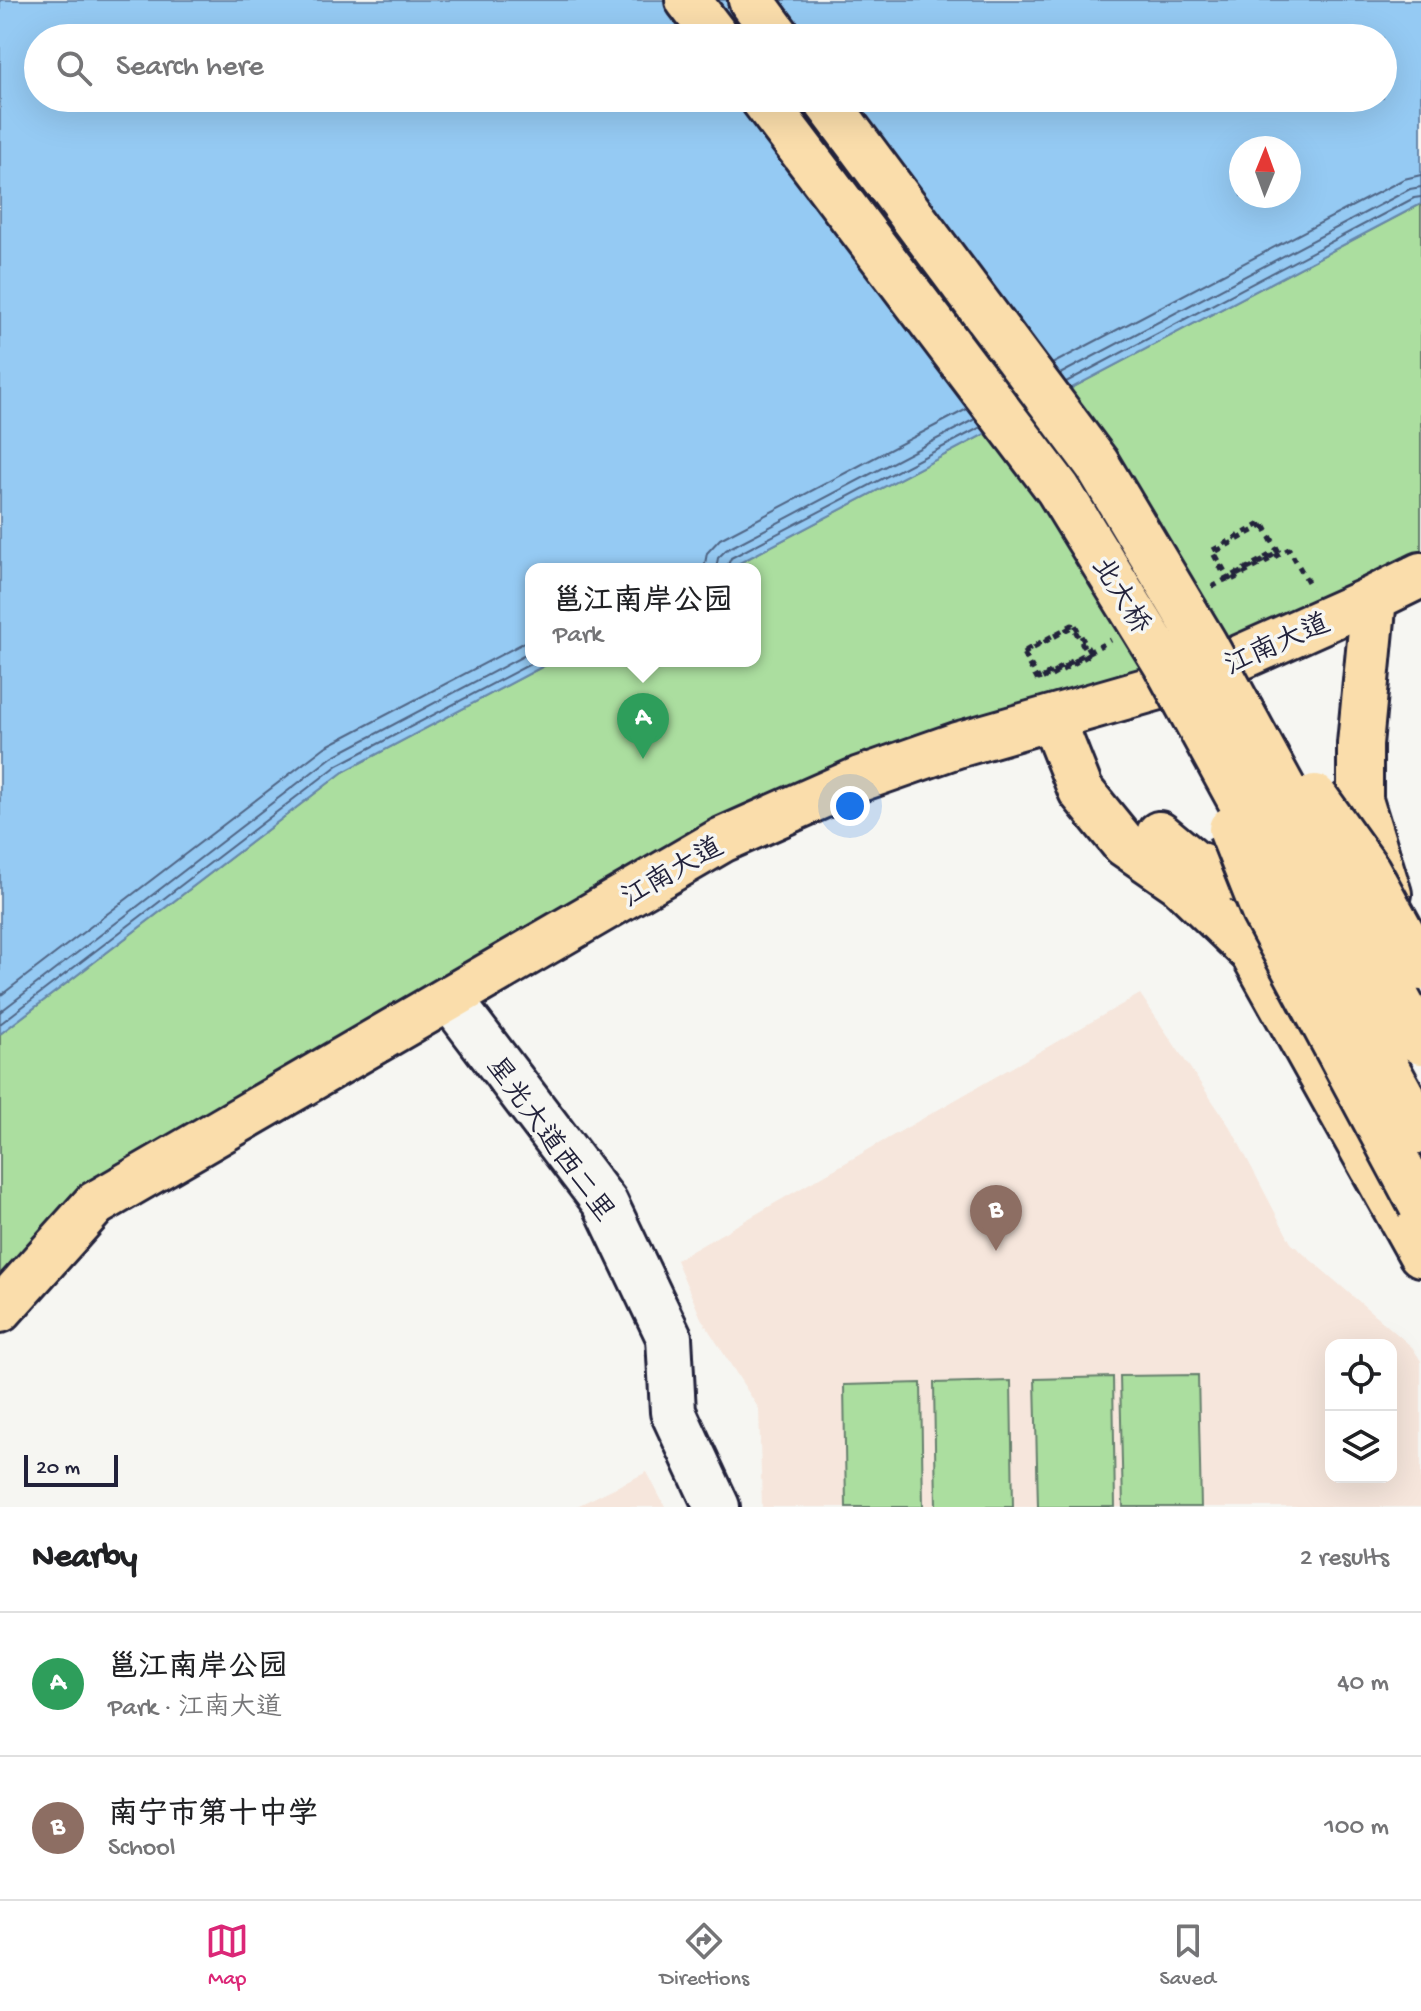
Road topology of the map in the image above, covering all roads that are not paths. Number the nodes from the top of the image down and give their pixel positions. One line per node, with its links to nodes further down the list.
1 (688, 0): 3 (main road)
2 (751, 0): 4 (main road)
3 (706, 24)
4 (769, 24)
5 (773, 112): 10 (main road, 北大桥, bridge)
6 (834, 112): 9 (main road, 北大桥, bridge)
7 (1421, 575): 8 (main road, 江南大道)
8 (1374, 598): 11 (main road, 江南大道); 12 (main road)
9 (1204, 643): 16 (main road, bridge); 19 (main road, 北大桥, bridge)
10 (1165, 663): 21 (main road, 北大桥, bridge); 23 (main road, bridge)
11 (1052, 718): 14 (main road); 17 (main road, 江南大道); 23 (main road)
12 (1360, 800): 13 (main road); 15 (main road)
13 (1361, 913): 14 (main road); 18 (main road)
14 (1307, 940): 20 (main road)
15 (1421, 957)
16 (1421, 968)
17 (450, 999): 25 (main road, 江南大道); 26 (street, 星光大道西二里)
18 (1421, 1024)
19 (1421, 1042)
20 (1368, 1052): 22 (main road); 23 (main road)
21 (1421, 1131)
22 (1421, 1147)
23 (1406, 1204): 24 (main road)
24 (1421, 1254)
25 (0, 1310)
26 (717, 1507)

